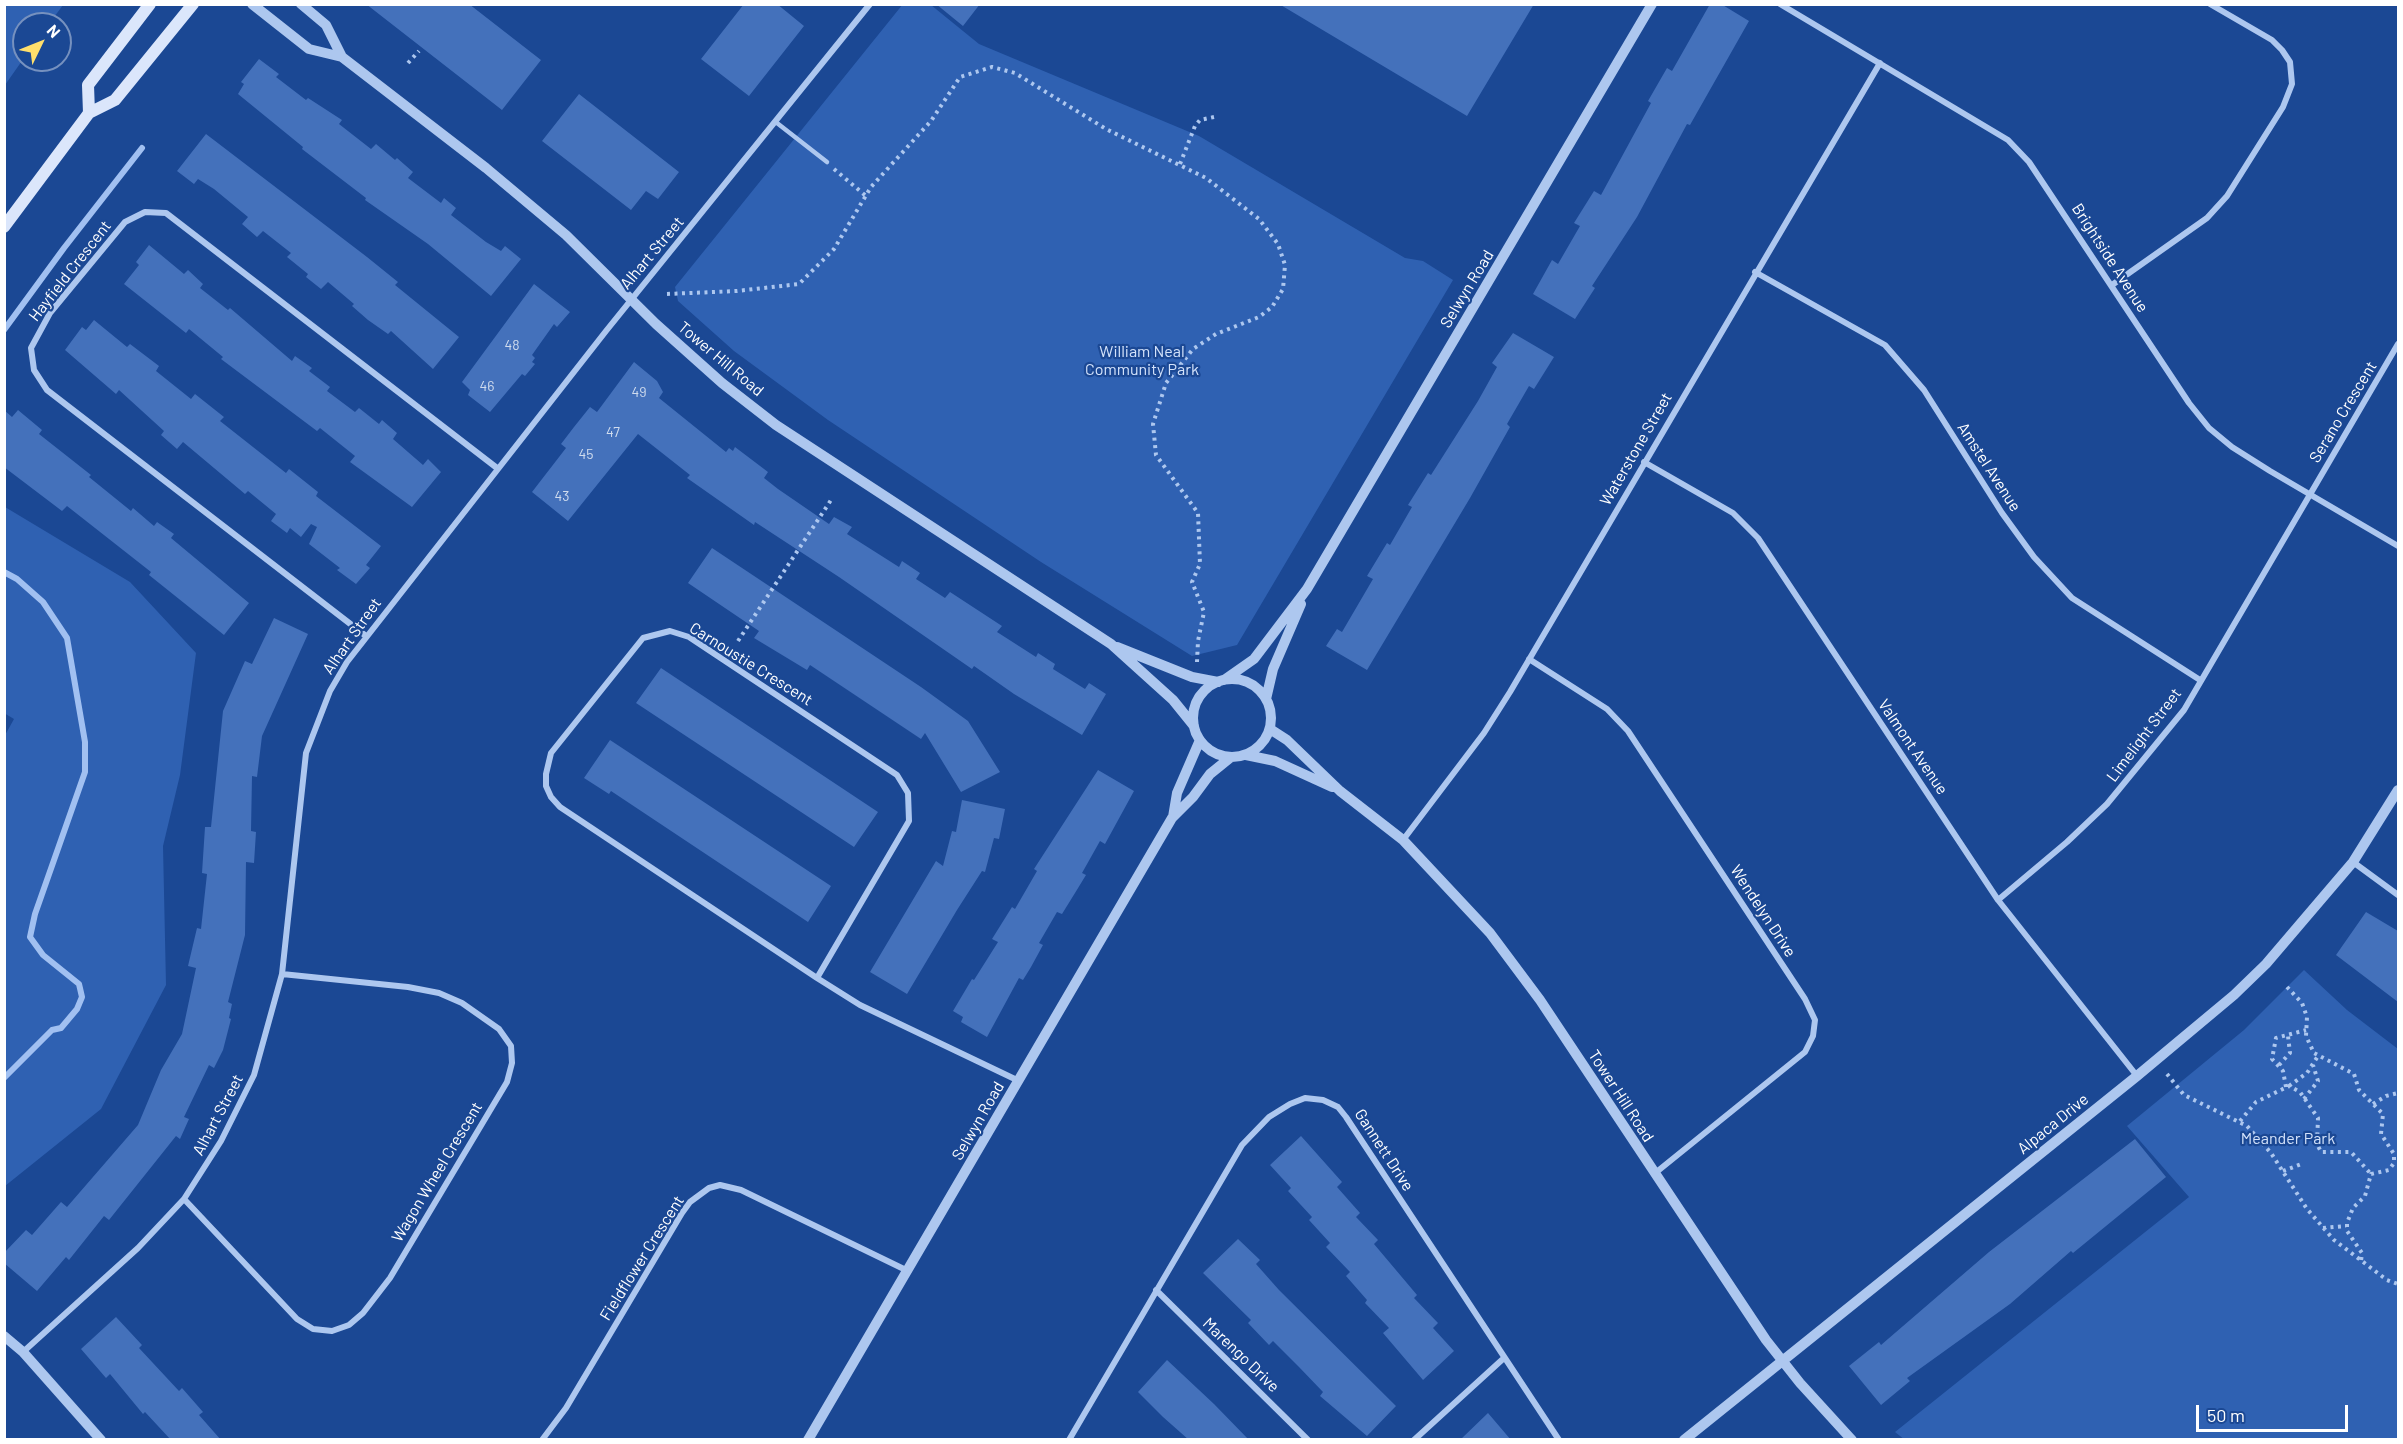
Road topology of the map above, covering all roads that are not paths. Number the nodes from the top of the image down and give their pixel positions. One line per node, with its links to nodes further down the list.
1 (150, 4): 11 (main road)
2 (193, 4): 11 (main road)
3 (252, 4): 9 (street, Tower Hill Road)
4 (301, 4): 9 (street, Tower Hill Road)
5 (870, 4): 12 (street, Alhart Street)
6 (1652, 4): 23 (street, Selwyn Road)
7 (1780, 4): 10 (street, Brightside Avenue)
8 (2210, 4): 16 (street)
9 (342, 57): 17 (street, Tower Hill Road)
10 (1880, 63): 15 (street, Waterstone Street); 16 (street, Brightside Avenue)
11 (89, 113): 14 (main road)
12 (777, 123): 13 (lane); 17 (street, Alhart Street)
13 (827, 162)
14 (4, 227)
15 (1755, 272): 19 (street, Waterstone Street); 27 (street, Amstel Avenue)
16 (2112, 285): 21 (street, Brightside Avenue)
17 (632, 299): 20 (street, Alhart Street); 25 (street, Tower Hill Road)
18 (2398, 344): 21 (street, Serano Crescent)
19 (1644, 462): 26 (street, Waterstone Street); 41 (street, Valmont Avenue)
20 (497, 468): 24 (street, Alhart Street); 24 (street, Hayfield Crescent)
21 (2310, 494): 22 (street, Brightside Avenue); 27 (street, Limelight Street)
22 (2398, 546)
23 (1307, 589): 28 (street, Selwyn Road); 29 (street, Selwyn Road)
24 (366, 636): 42 (street, Alhart Street)
25 (1111, 644): 28 (street, Tower Hill Road); 30 (street, Tower Hill Road)
26 (1529, 659): 38 (street, Waterstone Street); 46 (street, Wendelyn Drive)
27 (2200, 680): 41 (street, Limelight Street)
28 (1221, 681): 29 (street); 30 (street)
29 (1266, 699): 31 (street)
30 (1194, 726): 32 (street)
31 (1270, 729): 33 (street); 36 (street, Tower Hill Road)
32 (1200, 740): 34 (street); 37 (street, Selwyn Road)
33 (1246, 755): 34 (street); 36 (street, Tower Hill Road)
34 (1231, 757): 37 (street, Selwyn Road)
35 (2398, 790): 39 (street, Alpaca Drive)
36 (1340, 791): 38 (street, Tower Hill Road)
37 (1172, 818): 45 (street, Selwyn Road)
38 (1403, 840): 46 (street, Tower Hill Road)
39 (2353, 862): 40 (street); 44 (street, Alpaca Drive)
40 (2398, 895)
41 (1998, 900): 44 (street, Valmont Avenue)
42 (282, 974): 47 (street, Alhart Street); 47 (street, Wagon Wheel Crescent)
43 (817, 978): 43 (street, Carnoustie Crescent); 45 (street, Carnoustie Crescent)
44 (2137, 1076): 53 (street, Alpaca Drive)
45 (1019, 1081): 48 (street, Selwyn Road)
46 (1654, 1174): 53 (street, Tower Hill Road)
47 (184, 1199): 51 (street, Alhart Street)
48 (908, 1271): 55 (street, Fieldflower Crescent); 56 (street, Selwyn Road)
49 (1156, 1290): 52 (street, Gannett Drive); 57 (street, Gannett Drive); 58 (street, Marengo Drive)
50 (4, 1336): 51 (street)
51 (23, 1352): 54 (street)
52 (1504, 1358): 59 (street); 60 (street, Gannett Drive)
53 (1782, 1361): 61 (street, Alpaca Drive); 62 (street, Tower Hill Road)
54 (101, 1440)
55 (542, 1440)
56 (808, 1440)
57 (1069, 1440)
58 (1308, 1440)
59 (1414, 1440)
60 (1559, 1440)
61 (1684, 1440)
62 (1852, 1440)

